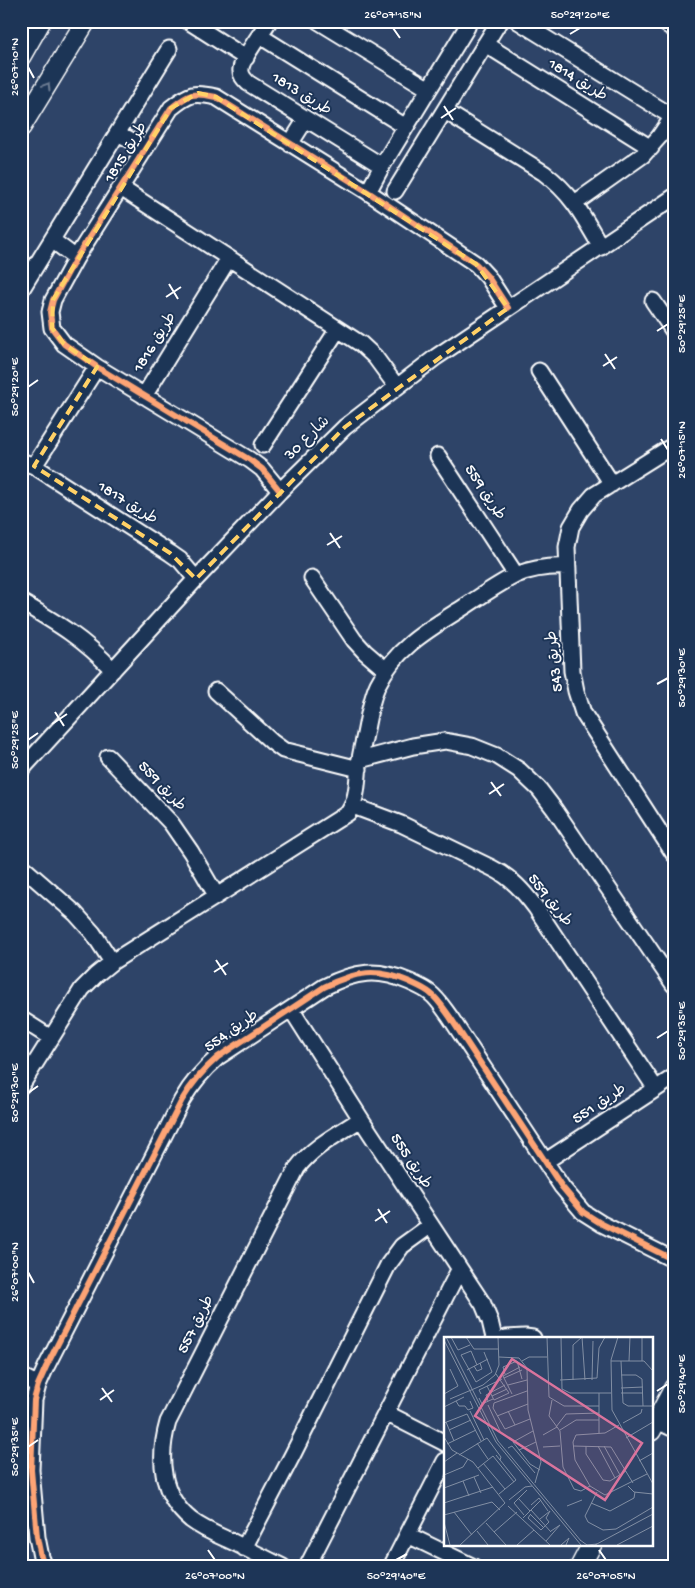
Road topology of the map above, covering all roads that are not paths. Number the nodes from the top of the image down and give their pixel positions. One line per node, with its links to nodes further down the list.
1 (41, 21): 14 (street)
2 (86, 21): 22 (street, one-way to 2)
3 (269, 21): 11 (street)
4 (318, 21): 18 (street)
5 (501, 21): 12 (street)
6 (661, 21): 10 (street)
7 (196, 23): 15 (street)
8 (464, 23): 16 (street)
9 (527, 24): 20 (street, طريق 1814)
10 (674, 29)
11 (260, 36): 15 (street); 23 (street, طريق 1813)
12 (486, 44): 17 (street); 27 (street, طريق 1814)
13 (169, 49): 24 (street, طريق 1815)
14 (21, 56)
15 (246, 58): 21 (street, طريق 1813)
16 (443, 68): 17 (street); 18 (street)
17 (463, 80): 19 (street)
18 (428, 89): 23 (street)
19 (445, 111): 30 (street); 33 (street)
20 (673, 116): 27 (street, طريق 1814)
21 (306, 119): 25 (street); 28 (street, طريق 1813)
22 (21, 127)
23 (406, 127): 28 (street)
24 (118, 133): 26 (street, طريق 1815); 34 (street, طريق 1815)
25 (290, 144): 26 (street, طريق 1815); 31 (street, طريق 1815)
26 (145, 148): 29 (street, طريق 1815)
27 (651, 148): 33 (street, طريق 1814)
28 (382, 166): 31 (street)
29 (121, 188): 36 (street, طريق 1815); 37 (street)
30 (395, 191)
31 (368, 192): 40 (street, طريق 1815)
32 (674, 197): 35 (street, شارع 30)
33 (575, 203): 35 (street)
34 (52, 240): 36 (street); 38 (street, طريق 1815)
35 (601, 247): 40 (street, شارع 30)
36 (76, 258): 43 (street, طريق 1815)
37 (229, 258): 41 (street); 46 (street, طريق 1816)
38 (21, 290)
39 (653, 300): 42 (street)
40 (508, 308): 45 (street, شارع 30)
41 (338, 329): 45 (street); 47 (street)
42 (674, 332)
43 (97, 367): 46 (street, طريق 1815); 50 (street, طريق 1817)
44 (539, 372): 51 (street)
45 (396, 387): 52 (street, شارع 30)
46 (144, 396): 52 (street, طريق 1815)
47 (263, 445)
48 (674, 445): 51 (street, طريق 543)
49 (438, 456): 54 (street, طريق 559)
50 (28, 463): 56 (street, طريق 1817)
51 (612, 484): 53 (street, طريق 543)
52 (280, 491): 56 (street, شارع 30)
53 (567, 567): 54 (street); 65 (street, طريق 543)
54 (516, 574): 59 (street)
55 (312, 578): 59 (street)
56 (196, 579): 58 (street, شارع 30)
57 (21, 602): 58 (street)
58 (113, 670): 62 (street, شارع 30)
59 (386, 670): 63 (street)
60 (216, 691): 63 (street)
61 (108, 757): 67 (street, طريق 559)
62 (25, 760)
63 (359, 764): 64 (street); 69 (street)
64 (353, 806): 67 (street); 75 (street, طريق 559)
65 (674, 854)
66 (21, 866): 68 (street)
67 (216, 895): 68 (street)
68 (112, 962): 72 (street)
69 (674, 985)
70 (291, 1009): 76 (street, طريق 555); 77 (street, طريق 554); 83 (street, طريق 554)
71 (21, 1019): 72 (street)
72 (51, 1038): 74 (street)
73 (674, 1078): 75 (street, طريق 551)
74 (21, 1086)
75 (656, 1089): 77 (street, طريق 551)
76 (361, 1119): 78 (street, طريق 555); 93 (street, طريق 557)
77 (546, 1162): 79 (street, طريق 554)
78 (430, 1225): 80 (street, طريق 555); 93 (street)
79 (674, 1260)
80 (459, 1270): 81 (street, طريق 555); 85 (street)
81 (494, 1337)
82 (21, 1376): 83 (street)
83 (38, 1385): 90 (street, طريق 554)
84 (674, 1388): 86 (street)
85 (386, 1413): 88 (street); 96 (street)
86 (654, 1426): 87 (street)
87 (674, 1429)
88 (444, 1442)
89 (444, 1463): 91 (street)
90 (26, 1470): 94 (street, طريق 554)
91 (408, 1535): 97 (street); 98 (street)
92 (591, 1546): 99 (street)
93 (244, 1548): 95 (street, طريق 557)
94 (45, 1567)
95 (283, 1567)
96 (307, 1567)
97 (391, 1567)
98 (474, 1567)
99 (580, 1567)

